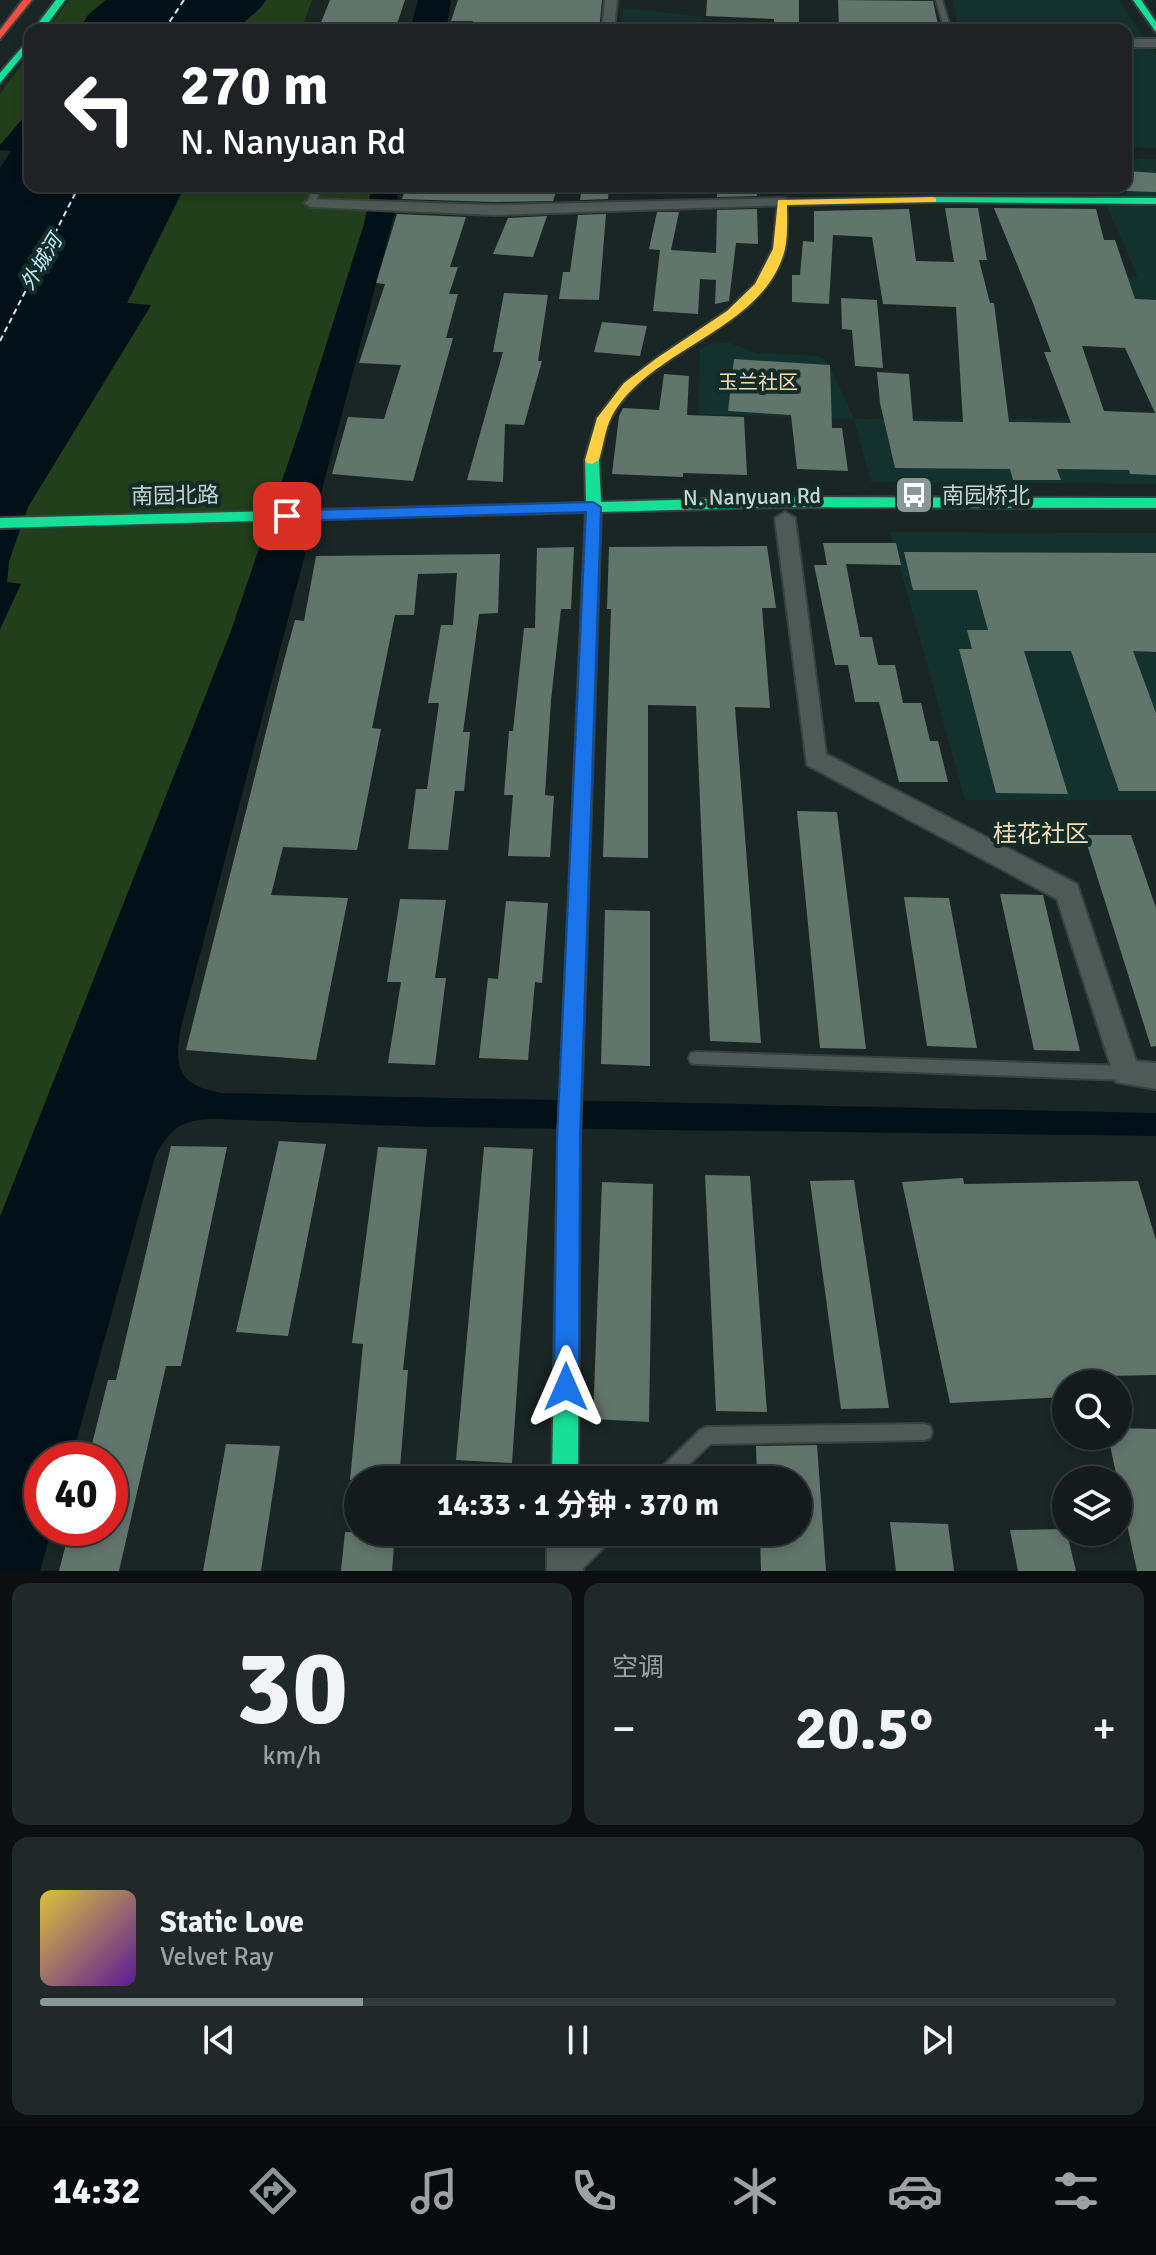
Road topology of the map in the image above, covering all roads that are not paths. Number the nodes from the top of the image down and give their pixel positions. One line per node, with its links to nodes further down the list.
1 (28, 0): 11 (main road)
2 (61, 0): 7 (main road)
3 (611, 0): 8 (street)
4 (939, 0): 9 (lane)
5 (1137, 0): 10 (main road)
6 (1151, 0): 10 (main road)
7 (43, 24)
8 (609, 24)
9 (946, 24)
10 (1155, 26): 12 (street)
11 (0, 36)
12 (1132, 39)
13 (24, 49): 14 (main road)
14 (0, 80)
15 (316, 192): 18 (lane)
16 (1156, 201): 17 (main road)
17 (782, 202): 18 (street); 20 (main road)
18 (311, 203)
19 (1156, 503): 20 (main road, N. Nanyuan Rd)
20 (594, 515): 21 (main road, N. Nanyuan Rd); 23 (main road, N. Nanyuan Rd); 30 (main road)
21 (785, 518): 22 (main road, N. Nanyuan Rd); 27 (street)
22 (1156, 519)
23 (350, 521): 24 (main road, 南园北路); 25 (main road, 南园北路)
24 (0, 523)
25 (0, 536)
26 (696, 1058): 27 (lane)
27 (1126, 1073): 28 (street)
28 (1156, 1076)
29 (924, 1432): 31 (lane)
30 (565, 1466)
31 (675, 1466)
32 (565, 1546): 34 (street)
33 (592, 1546): 34 (lane)
34 (566, 1571)

